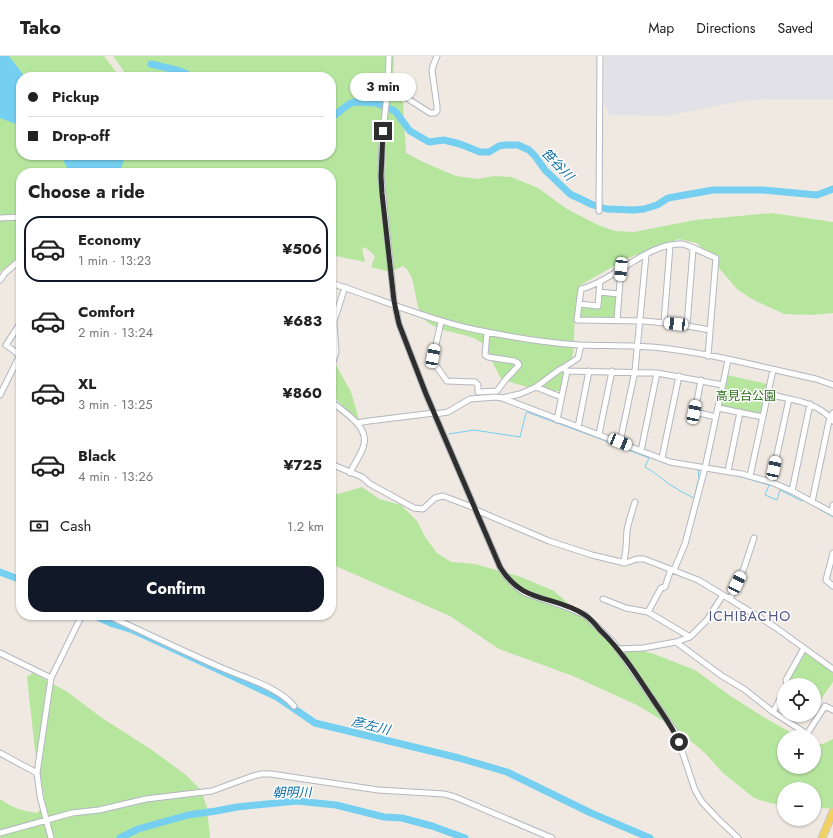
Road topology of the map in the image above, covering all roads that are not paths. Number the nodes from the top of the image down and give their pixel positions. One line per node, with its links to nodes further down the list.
1 (389, 56): 4 (street)
2 (437, 56): 4 (street)
3 (600, 56): 5 (street)
4 (388, 86): 20 (street)
5 (599, 211)
6 (16, 217): 7 (street)
7 (0, 218)
8 (670, 246): 9 (street); 10 (street); 25 (street)
9 (693, 249): 26 (street); 28 (street)
10 (646, 255): 12 (street); 23 (street)
11 (16, 263): 13 (street)
12 (621, 269): 14 (street); 18 (street)
13 (0, 280)
14 (600, 282): 17 (street); 19 (street)
15 (336, 284): 16 (street)
16 (345, 287): 20 (street); 21 (street)
17 (599, 292): 18 (street); 19 (street)
18 (619, 294): 22 (street)
19 (579, 304): 22 (street)
20 (395, 306): 24 (street); 56 (street)
21 (336, 315)
22 (617, 320): 23 (street)
23 (640, 321): 25 (street); 31 (street)
24 (441, 322): 29 (street); 29 (street)
25 (664, 323): 26 (street)
26 (687, 326): 28 (street)
27 (16, 330): 32 (street)
28 (710, 330): 33 (street)
29 (487, 332): 30 (street)
30 (581, 345): 31 (street); 36 (street)
31 (638, 346): 33 (street); 40 (street)
32 (16, 352)
33 (708, 356): 34 (street)
34 (728, 360): 37 (street); 44 (street)
35 (16, 363): 48 (street)
36 (565, 369): 38 (street); 46 (street); 49 (street)
37 (773, 370): 45 (street); 47 (street)
38 (590, 371): 39 (street); 62 (street)
39 (612, 371): 40 (street); 63 (street)
40 (635, 371): 41 (street); 64 (street)
41 (657, 373): 42 (street); 65 (street)
42 (679, 376): 43 (street); 66 (street)
43 (701, 380): 44 (street); 57 (street)
44 (723, 385): 54 (street)
45 (833, 385)
46 (536, 387): 49 (street); 50 (street)
47 (768, 394): 51 (street); 58 (street)
48 (0, 395)
49 (561, 397): 60 (street)
50 (502, 398): 56 (street); 60 (street)
51 (789, 399): 52 (street); 72 (street)
52 (810, 404): 59 (street); 73 (street)
53 (336, 405): 61 (street)
54 (718, 408): 55 (street); 57 (street)
55 (740, 412): 58 (street); 69 (street)
56 (435, 413): 61 (street); 77 (street)
57 (716, 417): 68 (street)
58 (763, 417): 71 (street)
59 (832, 417): 75 (street)
60 (556, 420): 62 (street)
61 (357, 423): 70 (street)
62 (578, 427): 63 (street)
63 (599, 434): 64 (street)
64 (620, 442): 65 (street)
65 (641, 451): 66 (street)
66 (662, 458): 68 (street)
67 (336, 466): 70 (street)
68 (705, 468): 69 (street); 84 (street)
69 (728, 471): 71 (street)
70 (350, 473): 77 (street)
71 (750, 476): 72 (street)
72 (771, 482): 73 (street)
73 (792, 491): 75 (street)
74 (635, 502): 81 (street)
75 (812, 502): 78 (street)
76 (833, 505): 78 (street)
77 (476, 509): 83 (street); 95 (street)
78 (832, 513)
79 (754, 538): 88 (street)
80 (833, 553): 85 (street)
81 (626, 554): 82 (street); 83 (street)
82 (636, 559): 83 (street); 84 (street)
83 (623, 563)
84 (672, 570): 86 (street); 89 (street)
85 (833, 586)
86 (723, 595): 88 (street); 92 (street)
87 (602, 599): 89 (street)
88 (730, 599): 94 (street)
89 (648, 612): 92 (street)
90 (80, 620): 98 (street)
91 (118, 620): 101 (street)
92 (690, 638): 93 (street)
93 (676, 642): 95 (street); 103 (street)
94 (804, 648): 97 (street); 99 (street)
95 (618, 649): 111 (street)
96 (0, 653): 98 (street)
97 (833, 669)
98 (51, 678): 105 (street)
99 (787, 678)
100 (777, 705): 103 (street)
101 (294, 706)
102 (833, 710): 103 (street)
103 (773, 712)
104 (0, 753): 105 (street)
105 (37, 773): 107 (street)
106 (833, 812): 112 (main road)
107 (47, 823): 108 (street); 109 (street); 110 (street)
108 (0, 833)
109 (51, 838)
110 (552, 838)
111 (738, 838)
112 (822, 838)

